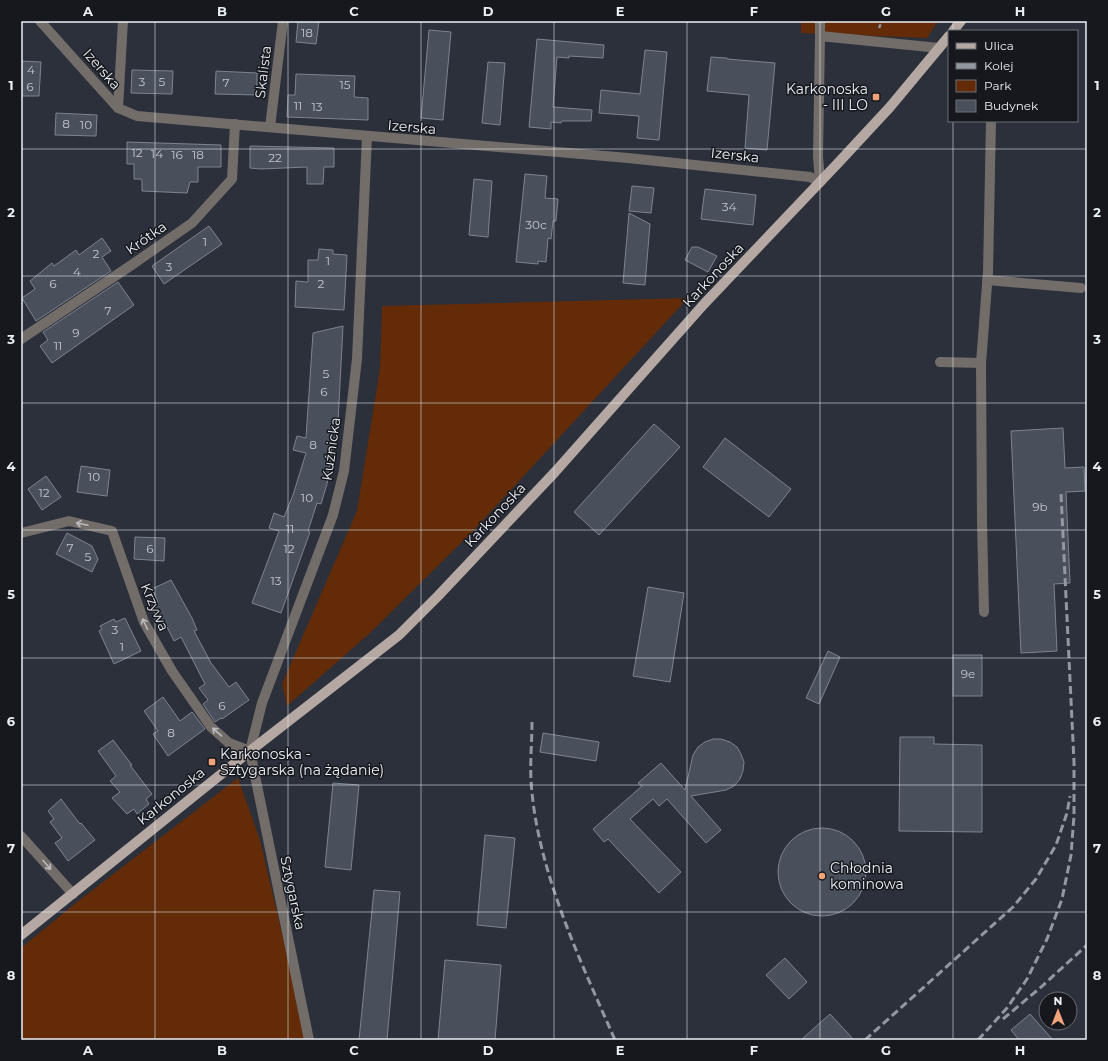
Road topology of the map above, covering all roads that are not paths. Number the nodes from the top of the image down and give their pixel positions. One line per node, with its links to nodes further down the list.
1 (40, 21): 8 (street, Izerska)
2 (122, 21): 8 (street)
3 (283, 21): 11 (street, Skalista)
4 (820, 21): 5 (street)
5 (820, 36): 7 (street); 13 (street)
6 (948, 37): 7 (main road, Karkonoska)
7 (939, 48): 13 (main road, Karkonoska)
8 (118, 108): 10 (street, Izerska)
9 (990, 122): 14 (street)
10 (235, 124): 11 (street, Izerska); 16 (street, Krótka)
11 (270, 127): 12 (street, Izerska)
12 (367, 137): 13 (street, Izerska); 21 (street, Kuźnicka)
13 (820, 182): 21 (main road, Karkonoska)
14 (987, 280): 15 (street); 18 (street)
15 (1081, 288)
16 (21, 339)
17 (940, 362): 18 (street)
18 (981, 363): 20 (street)
19 (21, 533): 21 (street, Krzywa, one-way to 19)
20 (984, 612)
21 (250, 751): 23 (main road, Karkonoska); 25 (street, Sztygarska)
22 (21, 836): 23 (street, one-way to 23)
23 (72, 894): 24 (main road, Karkonoska)
24 (21, 935)
25 (310, 1040)

